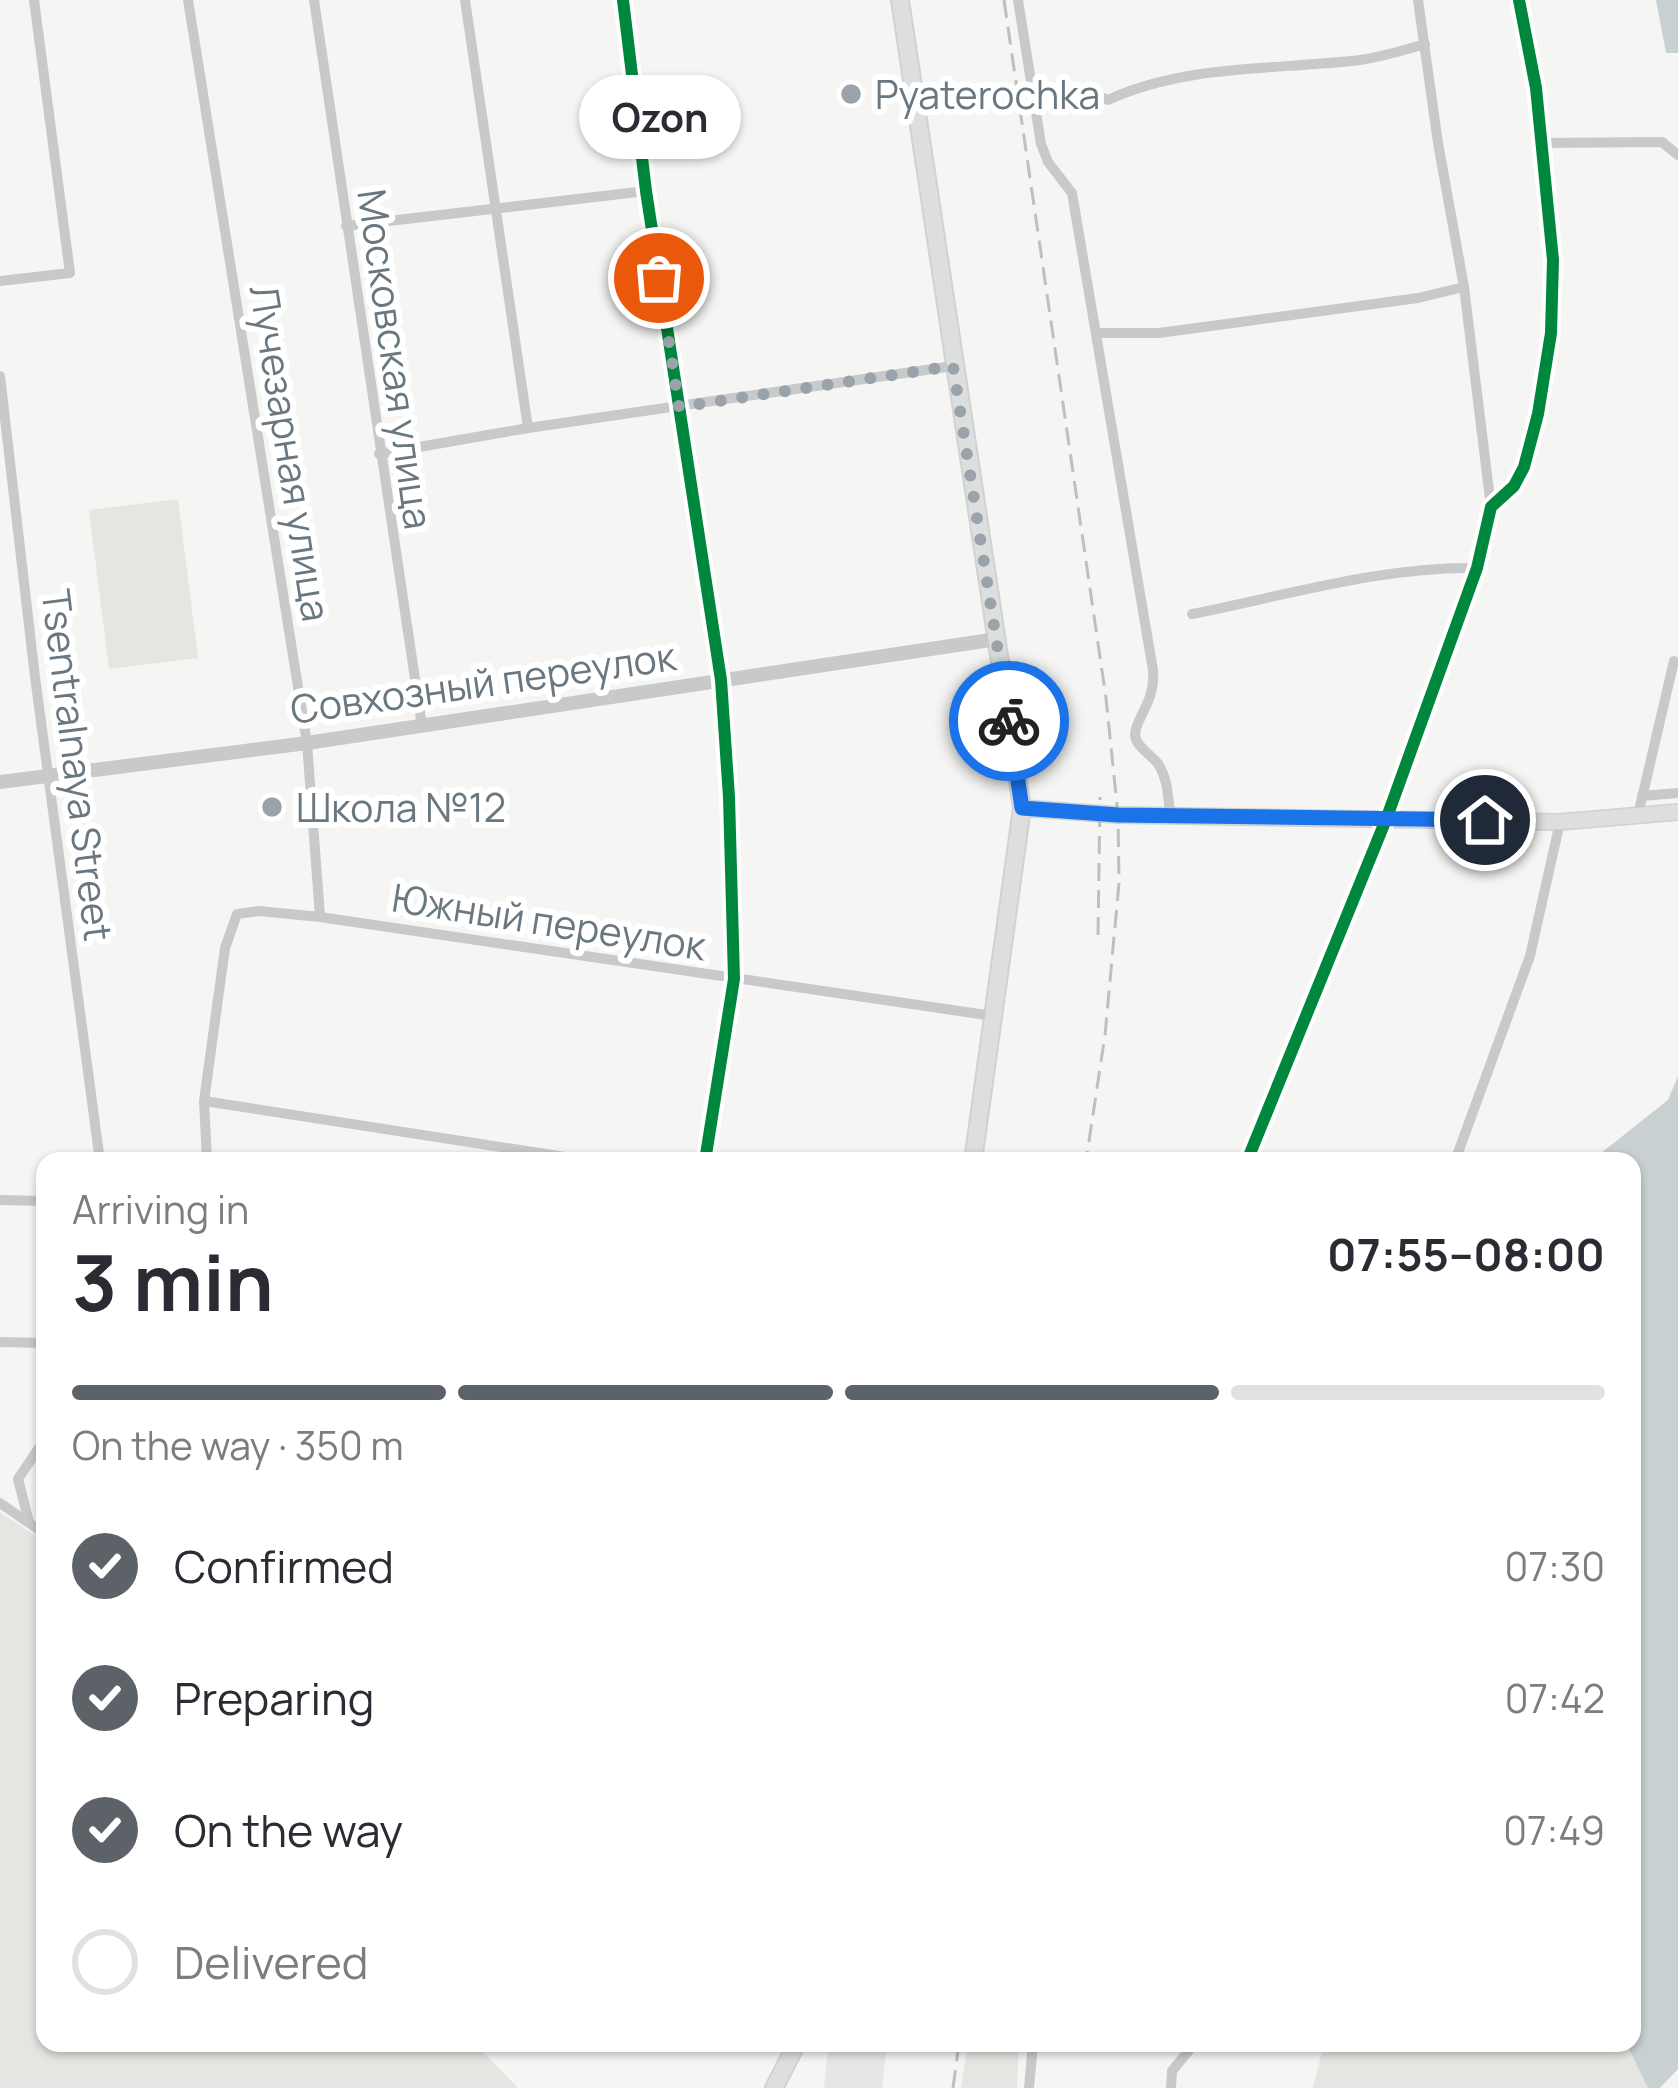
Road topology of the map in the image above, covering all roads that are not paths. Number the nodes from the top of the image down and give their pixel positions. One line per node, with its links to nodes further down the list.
1 (34, 0): 17 (street)
2 (188, 0): 32 (street, Лучезарная улица)
3 (314, 0): 16 (street, Московская улица)
4 (465, 0): 15 (street)
5 (623, 0): 14 (street)
6 (900, 0): 20 (main road)
7 (1018, 0): 19 (street)
8 (1418, 0): 10 (street)
9 (1519, 0): 12 (street)
10 (1425, 44): 11 (street); 18 (street)
11 (1089, 92)
12 (1540, 142): 13 (street); 25 (street)
13 (1678, 155)
14 (646, 191): 15 (street); 22 (street)
15 (496, 208): 16 (street); 23 (street)
16 (346, 226): 24 (street, Московская улица)
17 (0, 280)
18 (1464, 286): 19 (street); 25 (street)
19 (1096, 333): 39 (street)
20 (953, 366): 22 (street); 28 (main road)
21 (0, 376): 33 (street, Tsentralnaya Street)
22 (679, 407): 23 (street); 30 (street)
23 (528, 428): 24 (street)
24 (379, 454): 31 (street, Московская улица)
25 (1491, 507): 26 (street)
26 (1477, 568): 27 (street); 41 (street)
27 (1192, 614)
28 (998, 639): 30 (street, Совхозный переулок); 37 (main road)
29 (1674, 661): 36 (street)
30 (722, 680): 31 (street, Совхозный переулок); 44 (street)
31 (422, 726): 32 (street, Совхозный переулок)
32 (307, 743): 33 (street, Совхозный переулок); 43 (street, Лучезарная улица)
33 (49, 774): 34 (street, Совхозный переулок); 47 (street, Tsentralnaya Street)
34 (0, 782)
35 (1678, 793): 36 (street)
36 (1642, 796): 40 (street)
37 (1022, 808): 39 (main road); 45 (main road)
38 (1678, 812): 40 (main road)
39 (1170, 813): 41 (main road)
40 (1638, 815): 42 (main road)
41 (1388, 817): 42 (main road); 52 (street)
42 (1560, 823): 53 (street)
43 (320, 917): 44 (street, Южный переулок); 46 (street, Южный переулок)
44 (734, 979): 45 (street, Южный переулок); 50 (street)
45 (993, 1016): 51 (main road)
46 (204, 1100): 48 (street); 49 (street)
47 (99, 1152)
48 (207, 1152)
49 (534, 1152)
50 (706, 1152)
51 (974, 1152)
52 (1251, 1152)
53 (1458, 1152)
54 (0, 1200): 55 (street)
55 (36, 1201)
56 (0, 1342): 57 (street)
57 (36, 1342)
58 (36, 1452): 60 (street)
59 (0, 1503): 60 (street)
60 (29, 1522): 61 (street)
61 (36, 1527)
62 (792, 2052): 65 (main road)
63 (1032, 2052): 66 (street)
64 (1188, 2052): 67 (street)
65 (774, 2088)
66 (1029, 2088)
67 (1171, 2088)

